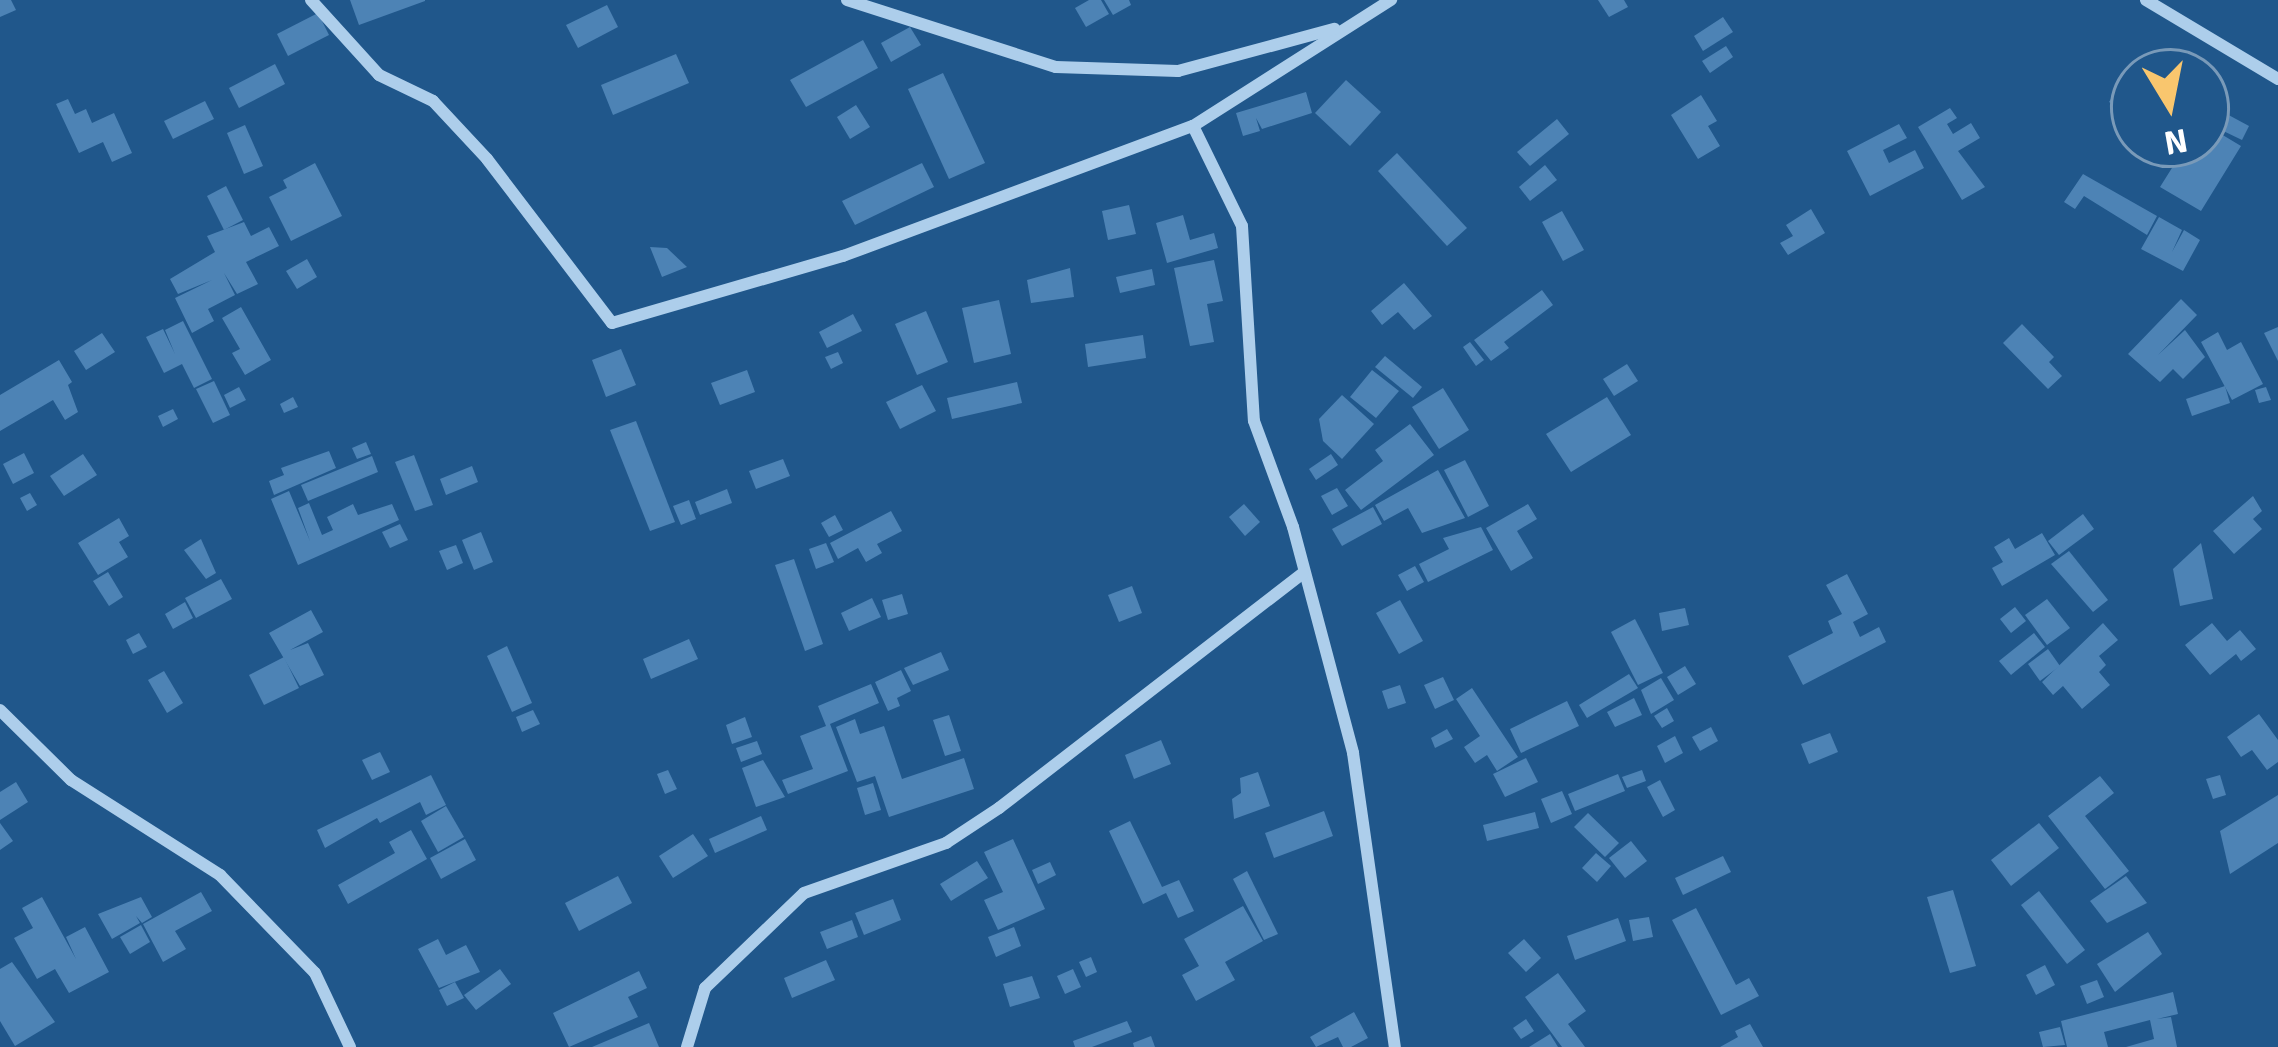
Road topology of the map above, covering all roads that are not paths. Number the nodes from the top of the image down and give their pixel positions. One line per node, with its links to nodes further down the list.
1 (311, 0): 7 (street)
2 (847, 0): 5 (street)
3 (1391, 0): 5 (street)
4 (2146, 0): 6 (street)
5 (1348, 26): 7 (street)
6 (2278, 79)
7 (1193, 126): 8 (street)
8 (1303, 573): 11 (street); 12 (street)
9 (0, 710): 10 (street)
10 (350, 1047)
11 (686, 1047)
12 (1395, 1047)

